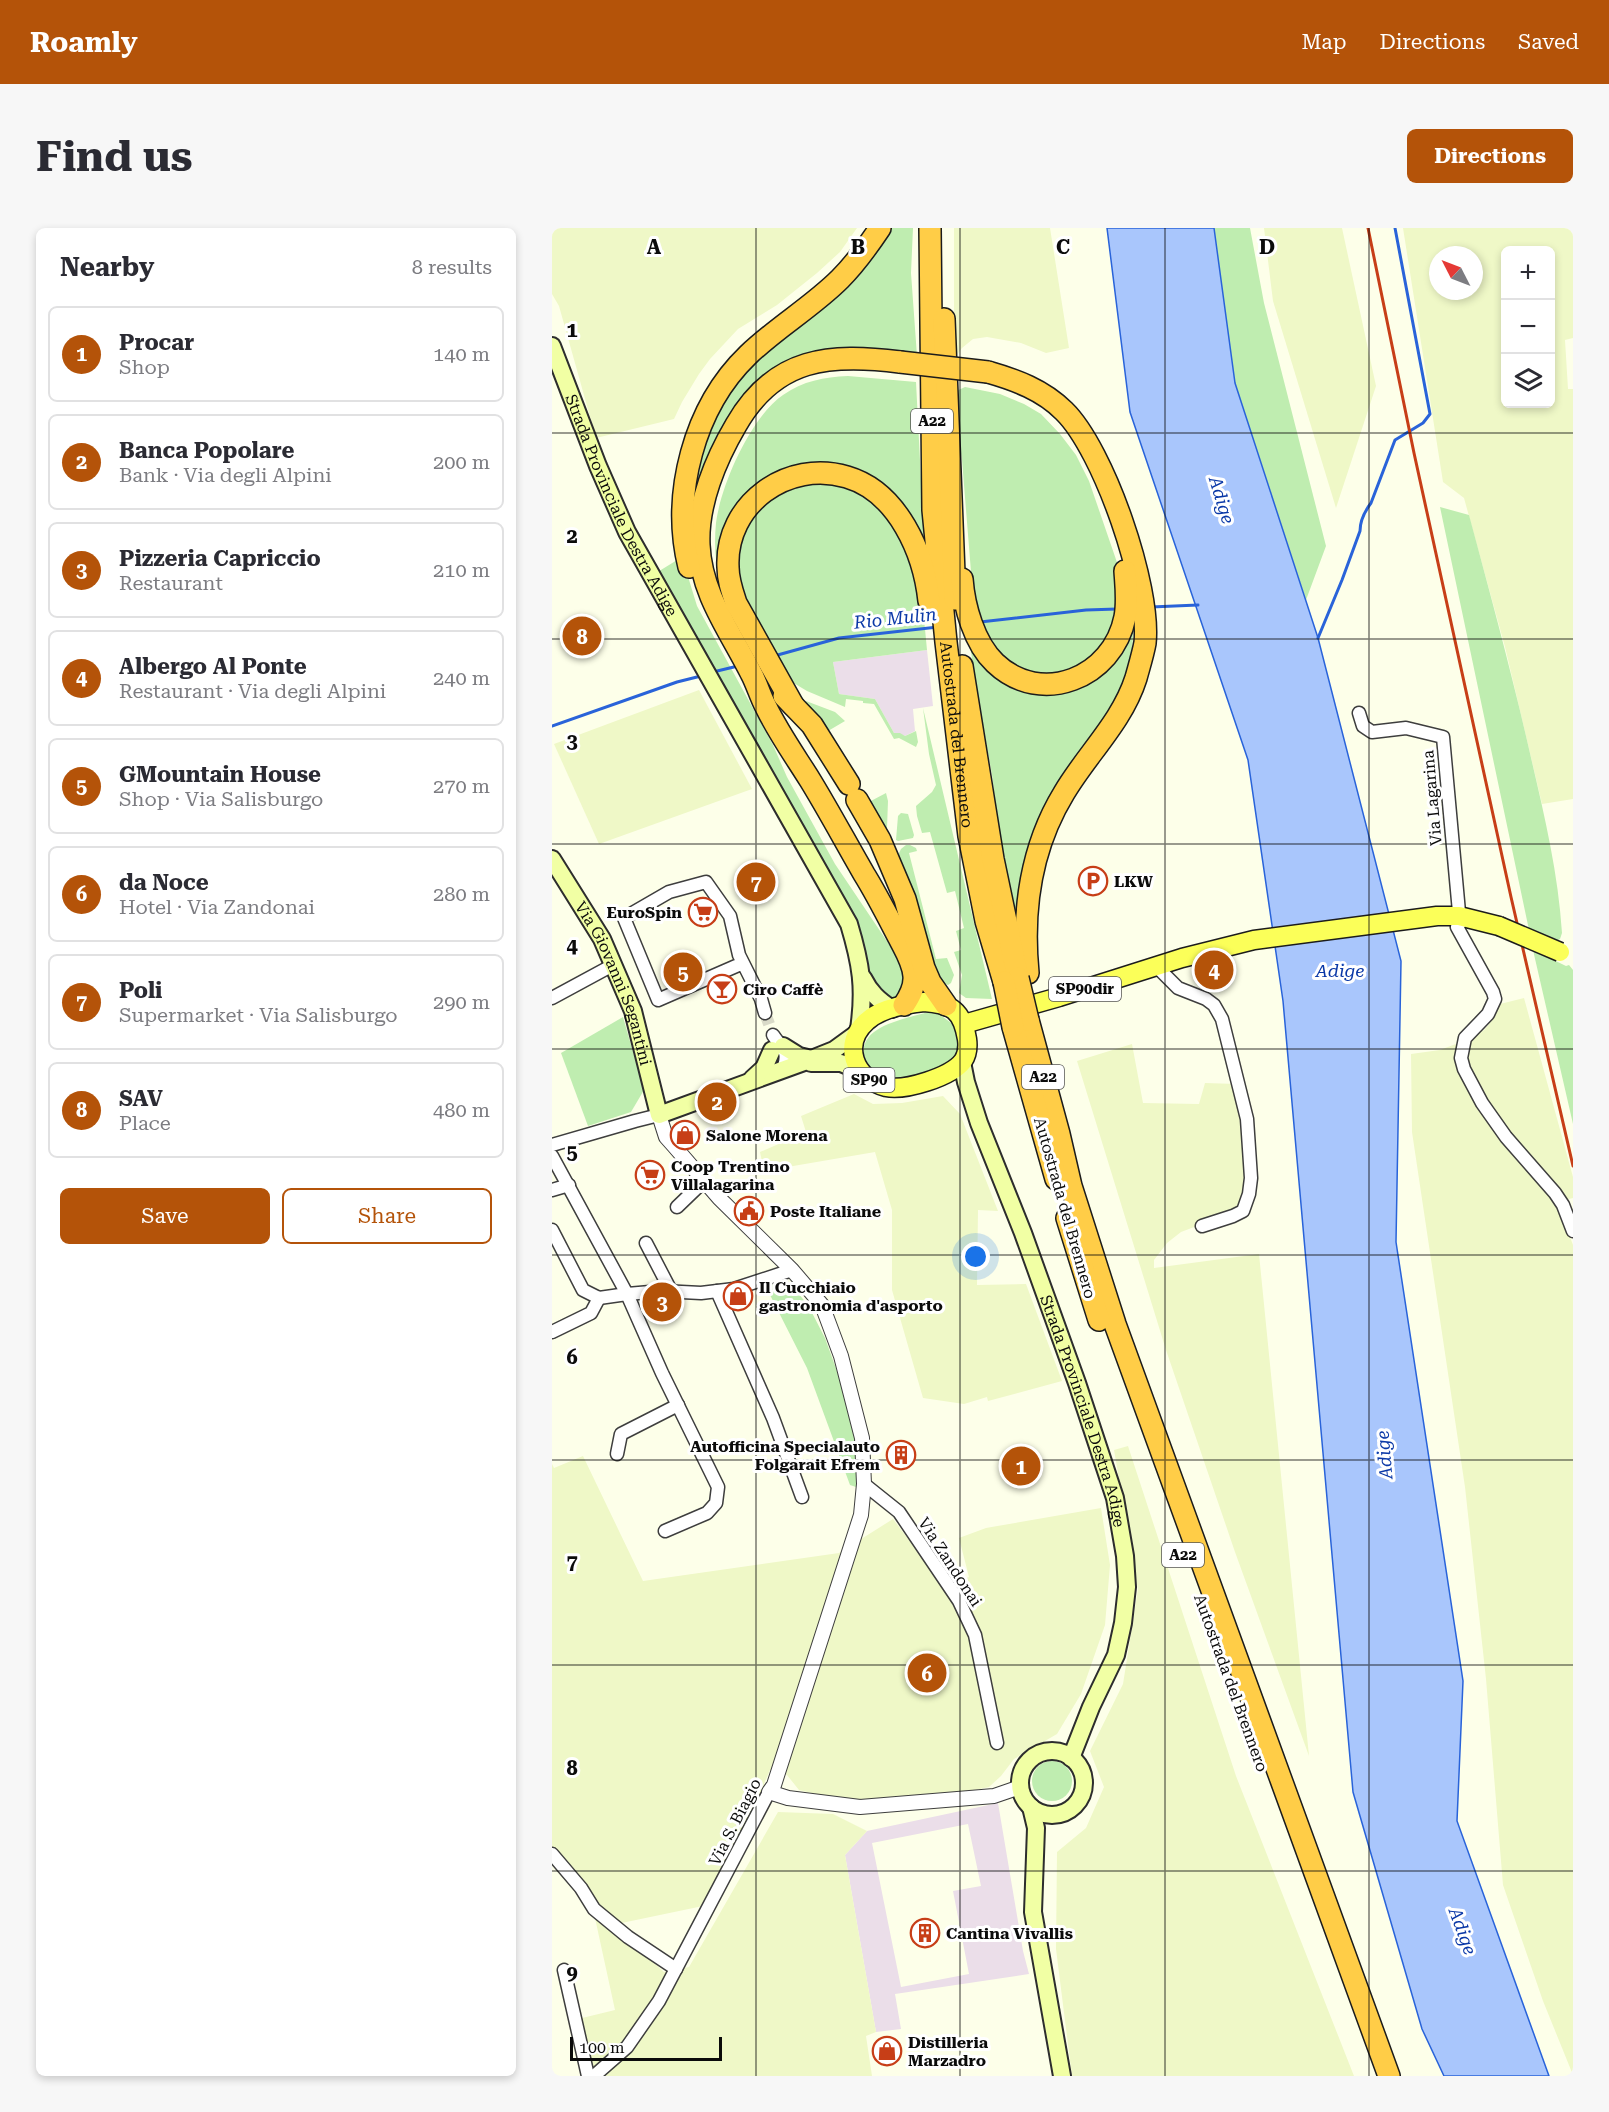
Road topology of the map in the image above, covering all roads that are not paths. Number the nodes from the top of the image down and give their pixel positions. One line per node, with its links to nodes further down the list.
1 (880, 228): 8 (highway)
2 (930, 228): 5 (highway, Autostrada del Brennero / A22)
3 (943, 228): 5 (highway, Autostrada del Brennero / A22)
4 (552, 346): 16 (main road, Strada Provinciale Destra Adige / SP90)
5 (949, 612): 7 (highway, Autostrada del Brennero / A22); 8 (highway)
6 (1134, 617): 7 (highway); 8 (highway, bridge); 17 (highway)
7 (954, 641): 17 (highway, Autostrada del Brennero / A22); 17 (highway, Autostrada del Brennero / A22)
8 (742, 648): 19 (highway); 20 (highway)
9 (1359, 713): 11 (street, Via Lagarina)
10 (552, 859): 14 (main road, Via Giovanni Segantini)
11 (1460, 916): 12 (main road, SP90dir, bridge); 15 (main road, SP90dir); 42 (street)
12 (1566, 955)
13 (743, 963): 13 (street); 21 (street)
14 (613, 965): 18 (street); 32 (main road, Via Giovanni Segantini)
15 (1157, 967): 23 (main road, SP90dir); 40 (street)
16 (862, 976): 20 (main road, SP90); 24 (main road, SP90)
17 (1017, 980): 22 (highway, Autostrada del Brennero / A22, bridge)
18 (552, 999)
19 (946, 1005): 20 (main road); 23 (main road)
20 (898, 1007): 24 (main road)
21 (765, 1012)
22 (1026, 1021): 70 (highway, Autostrada del Brennero / A22); 71 (highway, Autostrada del Brennero / A22)
23 (964, 1024): 27 (main road)
24 (858, 1032): 26 (main road); 29 (main road, SP90)
25 (776, 1042): 26 (main road); 28 (street); 31 (main road)
26 (808, 1061): 28 (main road); 29 (main road)
27 (962, 1062): 30 (main road, SP90); 33 (main road, Strada Provinciale Destra Adige)
28 (783, 1069): 31 (main road)
29 (860, 1071): 30 (main road, SP90)
30 (937, 1078): 33 (main road, Strada Provinciale Destra Adige)
31 (750, 1082): 32 (main road)
32 (659, 1115): 34 (street); 37 (street, Via S. Biagio)
33 (979, 1123): 55 (main road, Strada Provinciale Destra Adige)
34 (552, 1146)
35 (552, 1156): 36 (street)
36 (569, 1185): 38 (street); 47 (street)
37 (704, 1187): 39 (street); 44 (street, Via S. Biagio)
38 (552, 1190)
39 (677, 1207)
40 (1202, 1226)
41 (552, 1230): 48 (street)
42 (1573, 1231)
43 (646, 1244): 46 (street)
44 (792, 1270): 45 (street); 52 (street, Via S. Biagio)
45 (717, 1291): 46 (street); 53 (street)
46 (672, 1293): 47 (street)
47 (627, 1294): 48 (street); 50 (street)
48 (599, 1299): 49 (street)
49 (552, 1332)
50 (678, 1405): 51 (street); 54 (street)
51 (617, 1454)
52 (864, 1484): 56 (street, Via Zandonai); 60 (street, Via S. Biagio)
53 (802, 1497)
54 (665, 1531)
55 (1091, 1707): 57 (main road, Strada Provinciale Destra Adige); 58 (main road, Strada Provinciale Destra Adige)
56 (997, 1743)
57 (1055, 1751): 58 (main road); 59 (main road)
58 (1071, 1758): 62 (main road)
59 (1020, 1787): 60 (street); 61 (main road)
60 (769, 1792): 65 (street, Via S. Biagio)
61 (1031, 1807): 62 (main road); 64 (main road)
62 (1048, 1814): 64 (main road)
63 (552, 1854): 65 (street)
64 (1034, 1888): 69 (main road)
65 (676, 1969): 68 (street, Via S. Biagio)
66 (564, 1970): 67 (street)
67 (588, 2076)
68 (594, 2076)
69 (1062, 2076)
70 (1374, 2076)
71 (1389, 2076)

